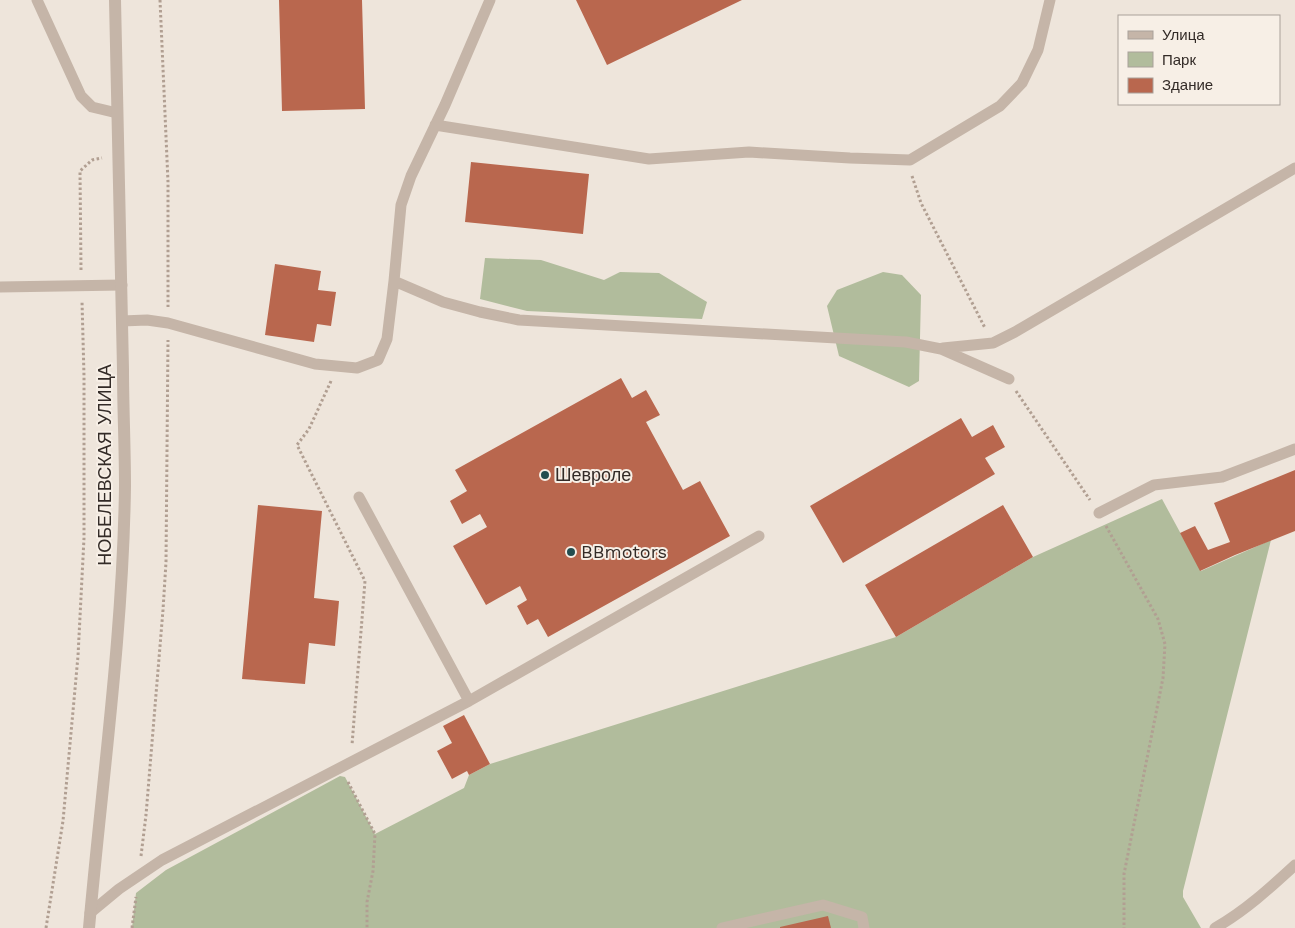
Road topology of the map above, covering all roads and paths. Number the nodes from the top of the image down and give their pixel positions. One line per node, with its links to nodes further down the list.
1 (37, 0): 6 (lane)
2 (115, 0): 6 (street, НОБЕЛЕВСКАЯ УЛИЦА)
3 (160, 0): 16 (path)
4 (490, 0): 7 (lane)
5 (1050, 0): 9 (lane)
6 (117, 113): 8 (street, НОБЕЛЕВСКАЯ УЛИЦА)
7 (435, 124): 9 (lane); 11 (lane)
8 (118, 154): 12 (street, НОБЕЛЕВСКАЯ УЛИЦА); 13 (path)
9 (910, 160): 17 (path)
10 (1295, 168): 17 (lane)
11 (394, 281): 18 (lane); 19 (lane)
12 (122, 285): 13 (lane); 15 (street, НОБЕЛЕВСКАЯ УЛИЦА)
13 (82, 286): 14 (lane); 30 (path)
14 (0, 287)
15 (122, 321): 16 (lane); 29 (street, НОБЕЛЕВСКАЯ УЛИЦА)
16 (168, 323): 19 (lane); 28 (path)
17 (993, 343): 18 (lane)
18 (941, 349): 20 (lane)
19 (342, 366): 26 (path)
20 (1009, 379): 23 (path)
21 (1295, 449): 23 (lane)
22 (359, 497): 25 (lane)
23 (1099, 512): 36 (path)
24 (760, 536): 25 (lane)
25 (469, 701): 26 (lane)
26 (349, 763): 28 (lane); 33 (path)
27 (1295, 865): 37 (lane)
28 (138, 876): 29 (lane); 32 (path)
29 (90, 913): 31 (street, НОБЕЛЕВСКАЯ УЛИЦА)
30 (46, 928)
31 (89, 928)
32 (132, 928)
33 (367, 928)
34 (722, 928): 35 (lane)
35 (864, 928)
36 (1124, 928)
37 (1215, 928)

